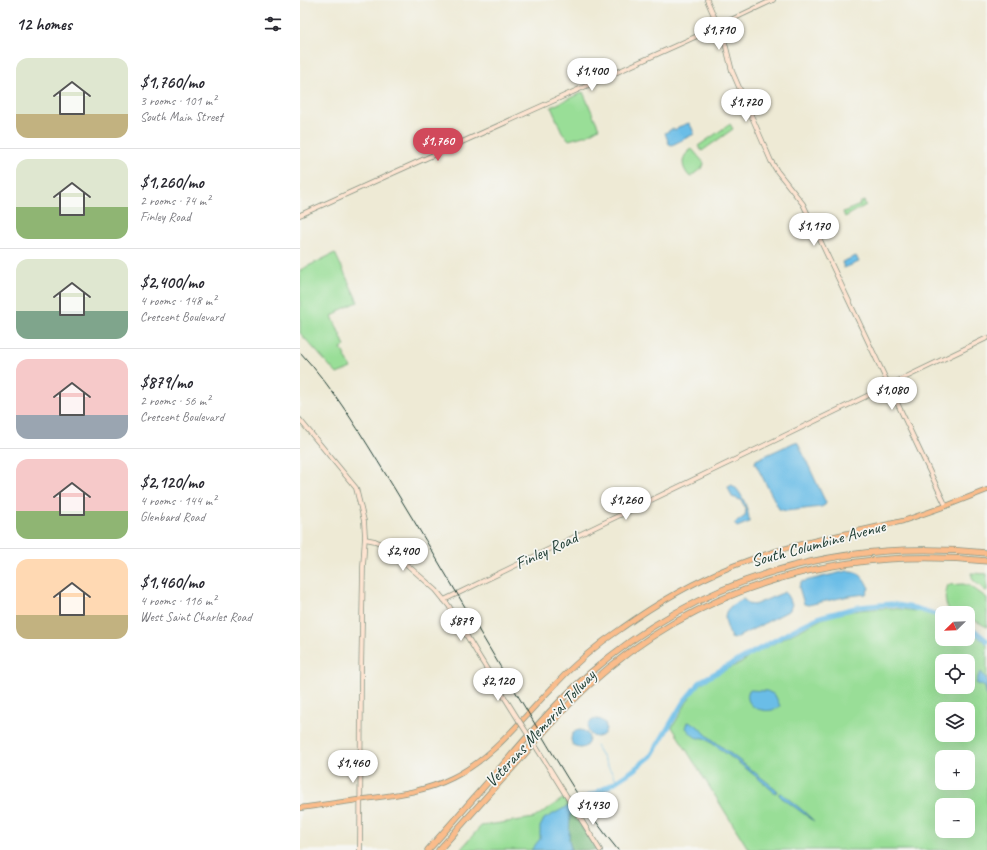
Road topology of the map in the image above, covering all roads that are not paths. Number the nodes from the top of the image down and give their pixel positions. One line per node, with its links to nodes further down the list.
1 (707, 0): 3 (main road)
2 (773, 0): 3 (main road)
3 (719, 26): 4 (main road); 6 (main road)
4 (300, 215)
5 (987, 338): 6 (main road, Finley Road)
6 (888, 386): 9 (main road); 13 (main road, Finley Road)
7 (300, 420): 10 (main road)
8 (987, 490): 9 (main road, South Columbine Avenue)
9 (946, 506): 14 (main road, South Columbine Avenue)
10 (365, 539): 13 (main road); 14 (main road)
11 (987, 553): 17 (highway, Veterans Memorial Tollway)
12 (987, 561): 18 (highway, Veterans Memorial Tollway)
13 (444, 600): 19 (main road, bridge)
14 (360, 799): 15 (main road, South Columbine Avenue); 16 (main road)
15 (300, 808)
16 (360, 850)
17 (428, 850)
18 (439, 850)
19 (600, 850)

